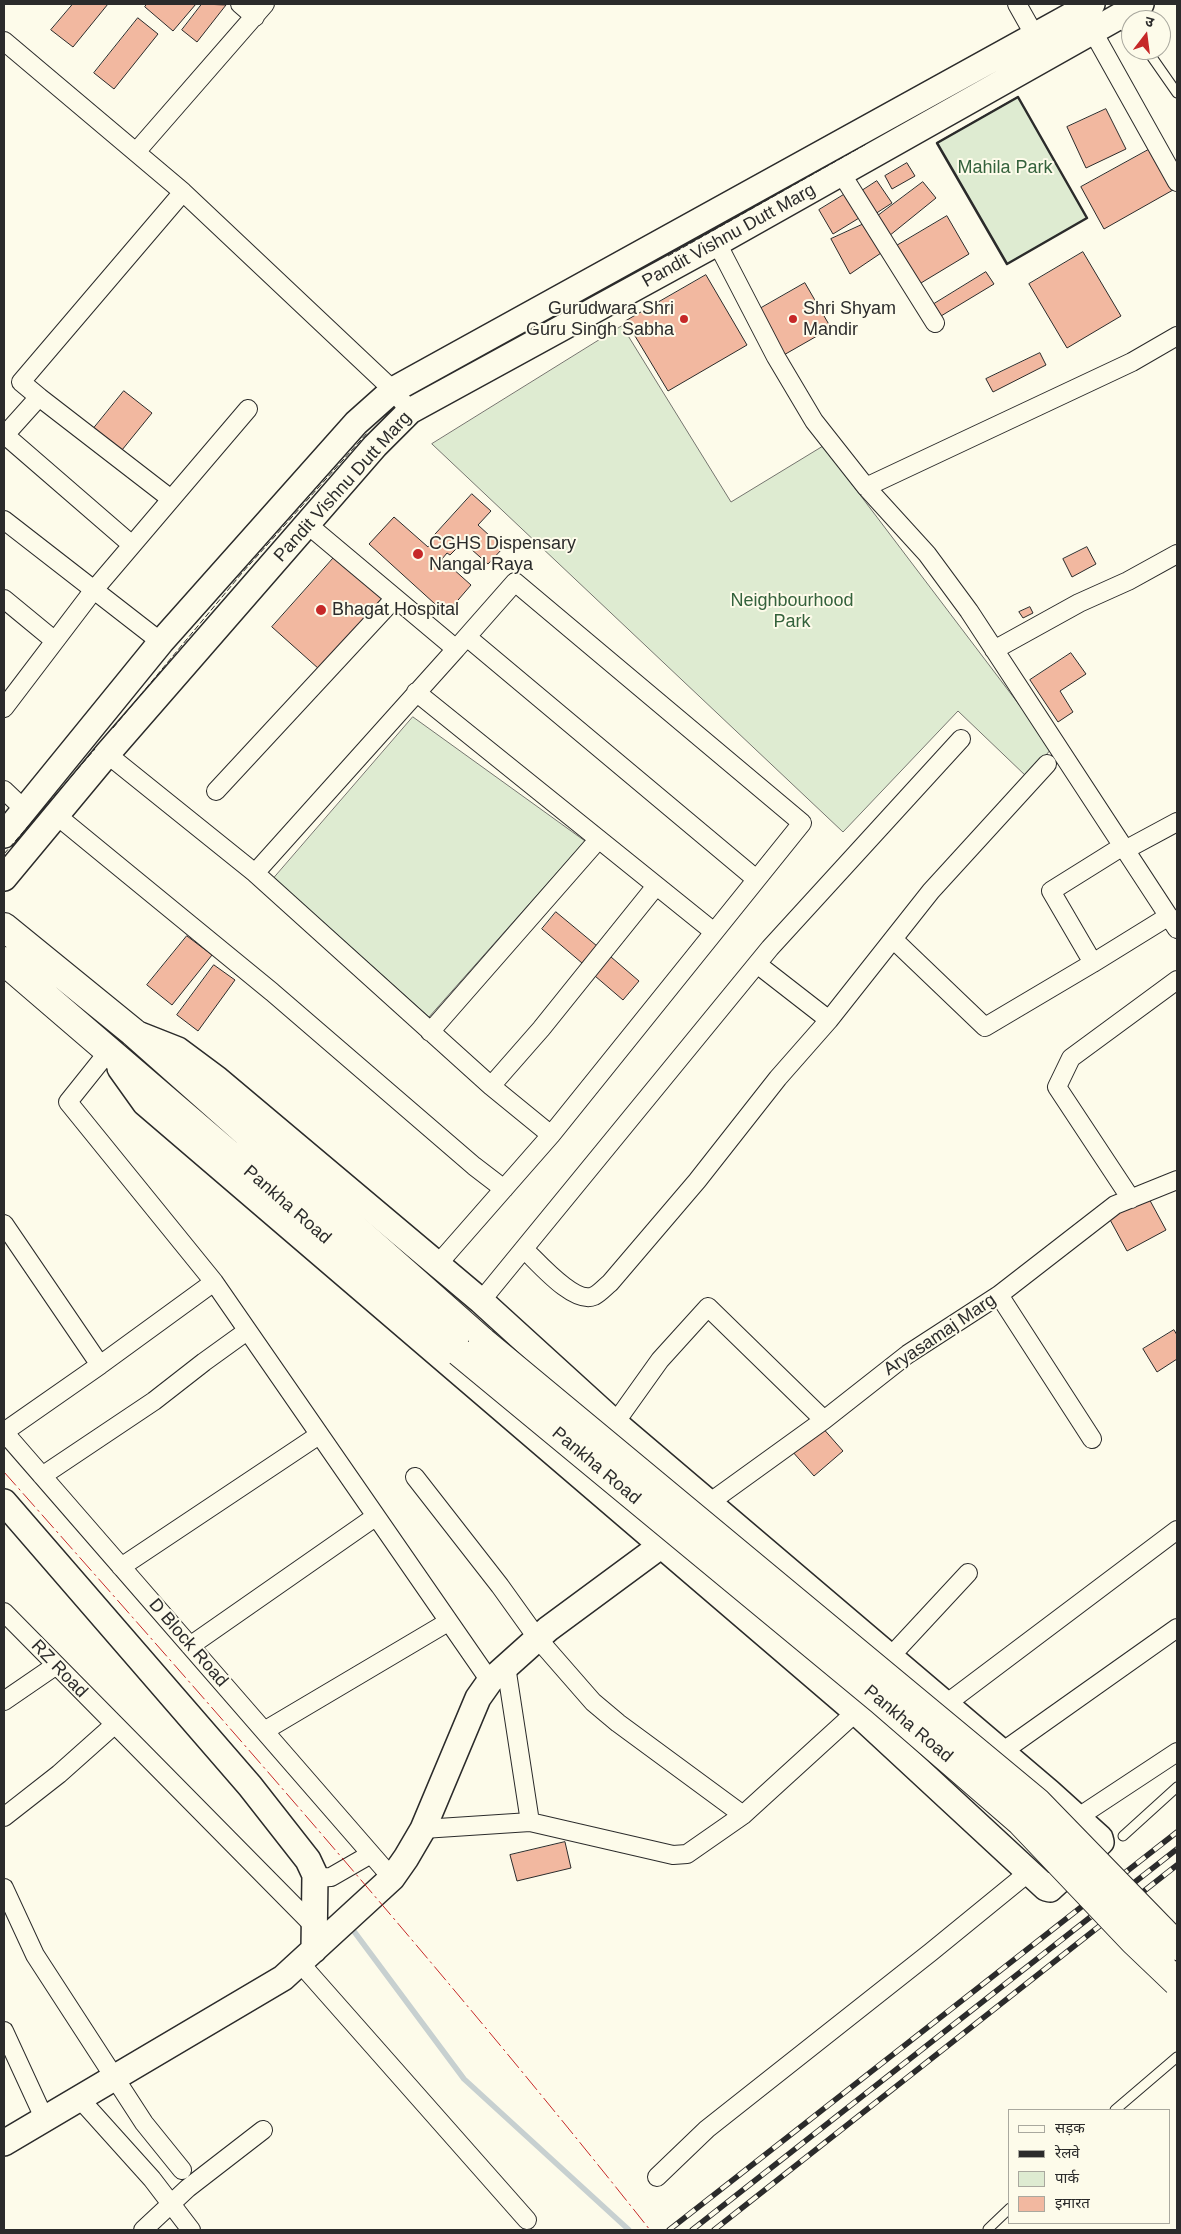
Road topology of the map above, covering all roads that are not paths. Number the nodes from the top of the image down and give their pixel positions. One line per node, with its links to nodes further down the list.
1 (240, 4): 3 (street)
2 (1017, 4): 6 (street)
3 (260, 10): 10 (street)
4 (1088, 15): 5 (street, Pandit Vishnu Dutt Marg); 6 (street, Pandit Vishnu Dutt Marg); 11 (street, Pandit Vishnu Dutt Marg); 12 (street)
5 (1121, 25)
6 (1035, 36): 17 (street, Pandit Vishnu Dutt Marg)
7 (4, 41): 10 (street)
8 (1154, 60): 9 (lane)
9 (1177, 93)
10 (136, 152): 13 (street)
11 (841, 173): 14 (street, Pandit Vishnu Dutt Marg); 15 (street)
12 (1177, 182)
13 (183, 192): 17 (street); 18 (street)
14 (717, 243): 20 (street, Pandit Vishnu Dutt Marg); 22 (street)
15 (935, 323)
16 (1177, 336): 22 (street)
17 (394, 390): 20 (street); 32 (street, Pandit Vishnu Dutt Marg)
18 (40, 397): 21 (street); 23 (street)
19 (248, 409): 23 (street)
20 (410, 411): 25 (street, Pandit Vishnu Dutt Marg)
21 (5, 435): 26 (street)
22 (866, 487): 34 (street)
23 (171, 499): 26 (street)
24 (4, 520): 28 (street)
25 (307, 524): 29 (street); 38 (street, Pandit Vishnu Dutt Marg)
26 (132, 545): 28 (street)
27 (1177, 554): 34 (street)
28 (93, 591): 31 (street); 32 (street)
29 (395, 598): 33 (street); 41 (street)
30 (4, 599): 31 (street)
31 (55, 641): 36 (street)
32 (161, 642): 42 (street, Pandit Vishnu Dutt Marg)
33 (461, 643): 35 (street); 50 (street); 50 (street)
34 (994, 650): 47 (street)
35 (416, 692): 46 (street); 48 (street)
36 (4, 708)
37 (961, 739): 58 (street)
38 (107, 754): 43 (street, Pandit Vishnu Dutt Marg); 48 (street)
39 (1048, 764): 55 (street)
40 (4, 790): 42 (street)
41 (216, 791)
42 (25, 810): 45 (street, Pandit Vishnu Dutt Marg)
43 (56, 815): 49 (street, Pandit Vishnu Dutt Marg); 67 (street)
44 (1177, 822): 47 (street)
45 (4, 836)
46 (598, 840): 51 (street); 62 (street)
47 (1124, 848): 52 (street); 57 (street)
48 (255, 873): 62 (street)
49 (4, 878)
50 (756, 879): 54 (street)
51 (656, 886): 54 (street); 64 (street)
52 (1173, 922): 57 (street)
53 (4, 927): 61 (main road, Pankha Road)
54 (714, 932): 65 (street)
55 (893, 939): 57 (street); 60 (street)
56 (4, 961): 63 (main road, Pankha Road)
57 (1093, 963)
58 (758, 964): 60 (street); 70 (street)
59 (1177, 980): 68 (street)
60 (829, 1020): 70 (street)
61 (133, 1032): 71 (street); 76 (main road, Pankha Road)
62 (430, 1032): 64 (street)
63 (108, 1052): 72 (street); 76 (main road, Pankha Road); 89 (street)
64 (491, 1086): 65 (street)
65 (551, 1135): 67 (street)
66 (1177, 1180): 68 (street, Aryasamaj Marg)
67 (504, 1189): 71 (street)
68 (1131, 1199): 73 (street, Aryasamaj Marg)
69 (4, 1224): 77 (street)
70 (524, 1250): 74 (street)
71 (438, 1264): 74 (street)
72 (214, 1282): 75 (street); 77 (street)
73 (999, 1295): 78 (street, Aryasamaj Marg); 82 (street)
74 (481, 1300): 79 (street)
75 (248, 1330): 81 (street); 83 (street)
76 (471, 1347): 120 (main road, Pankha Road, bridge); 121 (main road, Pankha Road, bridge)
77 (100, 1365): 80 (street)
78 (824, 1420): 79 (street); 86 (street, Aryasamaj Marg)
79 (615, 1422): 86 (street)
80 (4, 1432): 83 (street, D Block Road)
81 (319, 1435): 87 (street); 90 (street)
82 (1092, 1440)
83 (42, 1476): 90 (street, D Block Road)
84 (415, 1477): 95 (street)
85 (4, 1502): 116 (street)
86 (711, 1504): 89 (street); 97 (street)
87 (375, 1517): 93 (street); 96 (street)
88 (1177, 1530): 101 (street)
89 (662, 1544): 95 (street); 102 (street)
90 (121, 1567): 96 (street, D Block Road)
91 (968, 1573): 97 (street)
92 (4, 1612): 98 (street, RZ Road)
93 (448, 1622): 99 (street); 104 (street)
94 (1177, 1628): 105 (street)
95 (538, 1639): 99 (street); 108 (street)
96 (190, 1646): 104 (street, D Block Road)
97 (890, 1656): 101 (street)
98 (55, 1666): 100 (street); 103 (street, RZ Road)
99 (498, 1673): 111 (street); 112 (street)
100 (4, 1701)
101 (946, 1704): 105 (street)
102 (856, 1712): 108 (street); 115 (street)
103 (114, 1725): 109 (street); 119 (street, RZ Road)
104 (264, 1731): 114 (street, D Block Road)
105 (1002, 1752): 110 (street)
106 (1177, 1752): 110 (street)
107 (1177, 1787): 113 (lane)
108 (743, 1815): 111 (street)
109 (4, 1817)
110 (1077, 1818): 115 (street)
111 (530, 1822): 112 (street)
112 (423, 1829): 117 (street)
113 (1123, 1836)
114 (371, 1854): 116 (street); 117 (street, D Block Road)
115 (1029, 1872): 131 (street)
116 (315, 1878): 119 (street)
117 (392, 1878): 119 (street)
118 (4, 1888): 124 (street)
119 (309, 1946): 124 (street); 134 (street, RZ Road)
120 (1177, 1946)
121 (1177, 1982)
122 (5, 2036): 127 (street)
123 (1177, 2057): 126 (lane)
124 (116, 2078): 125 (street); 130 (street)
125 (80, 2099): 127 (street); 132 (street)
126 (1116, 2109)
127 (45, 2120): 129 (street)
128 (263, 2130): 132 (street)
129 (4, 2143)
130 (182, 2170)
131 (657, 2177)
132 (172, 2203): 136 (street); 137 (street)
133 (1008, 2210): 135 (lane)
134 (527, 2220)
135 (988, 2228)
136 (142, 2230)
137 (191, 2230)

